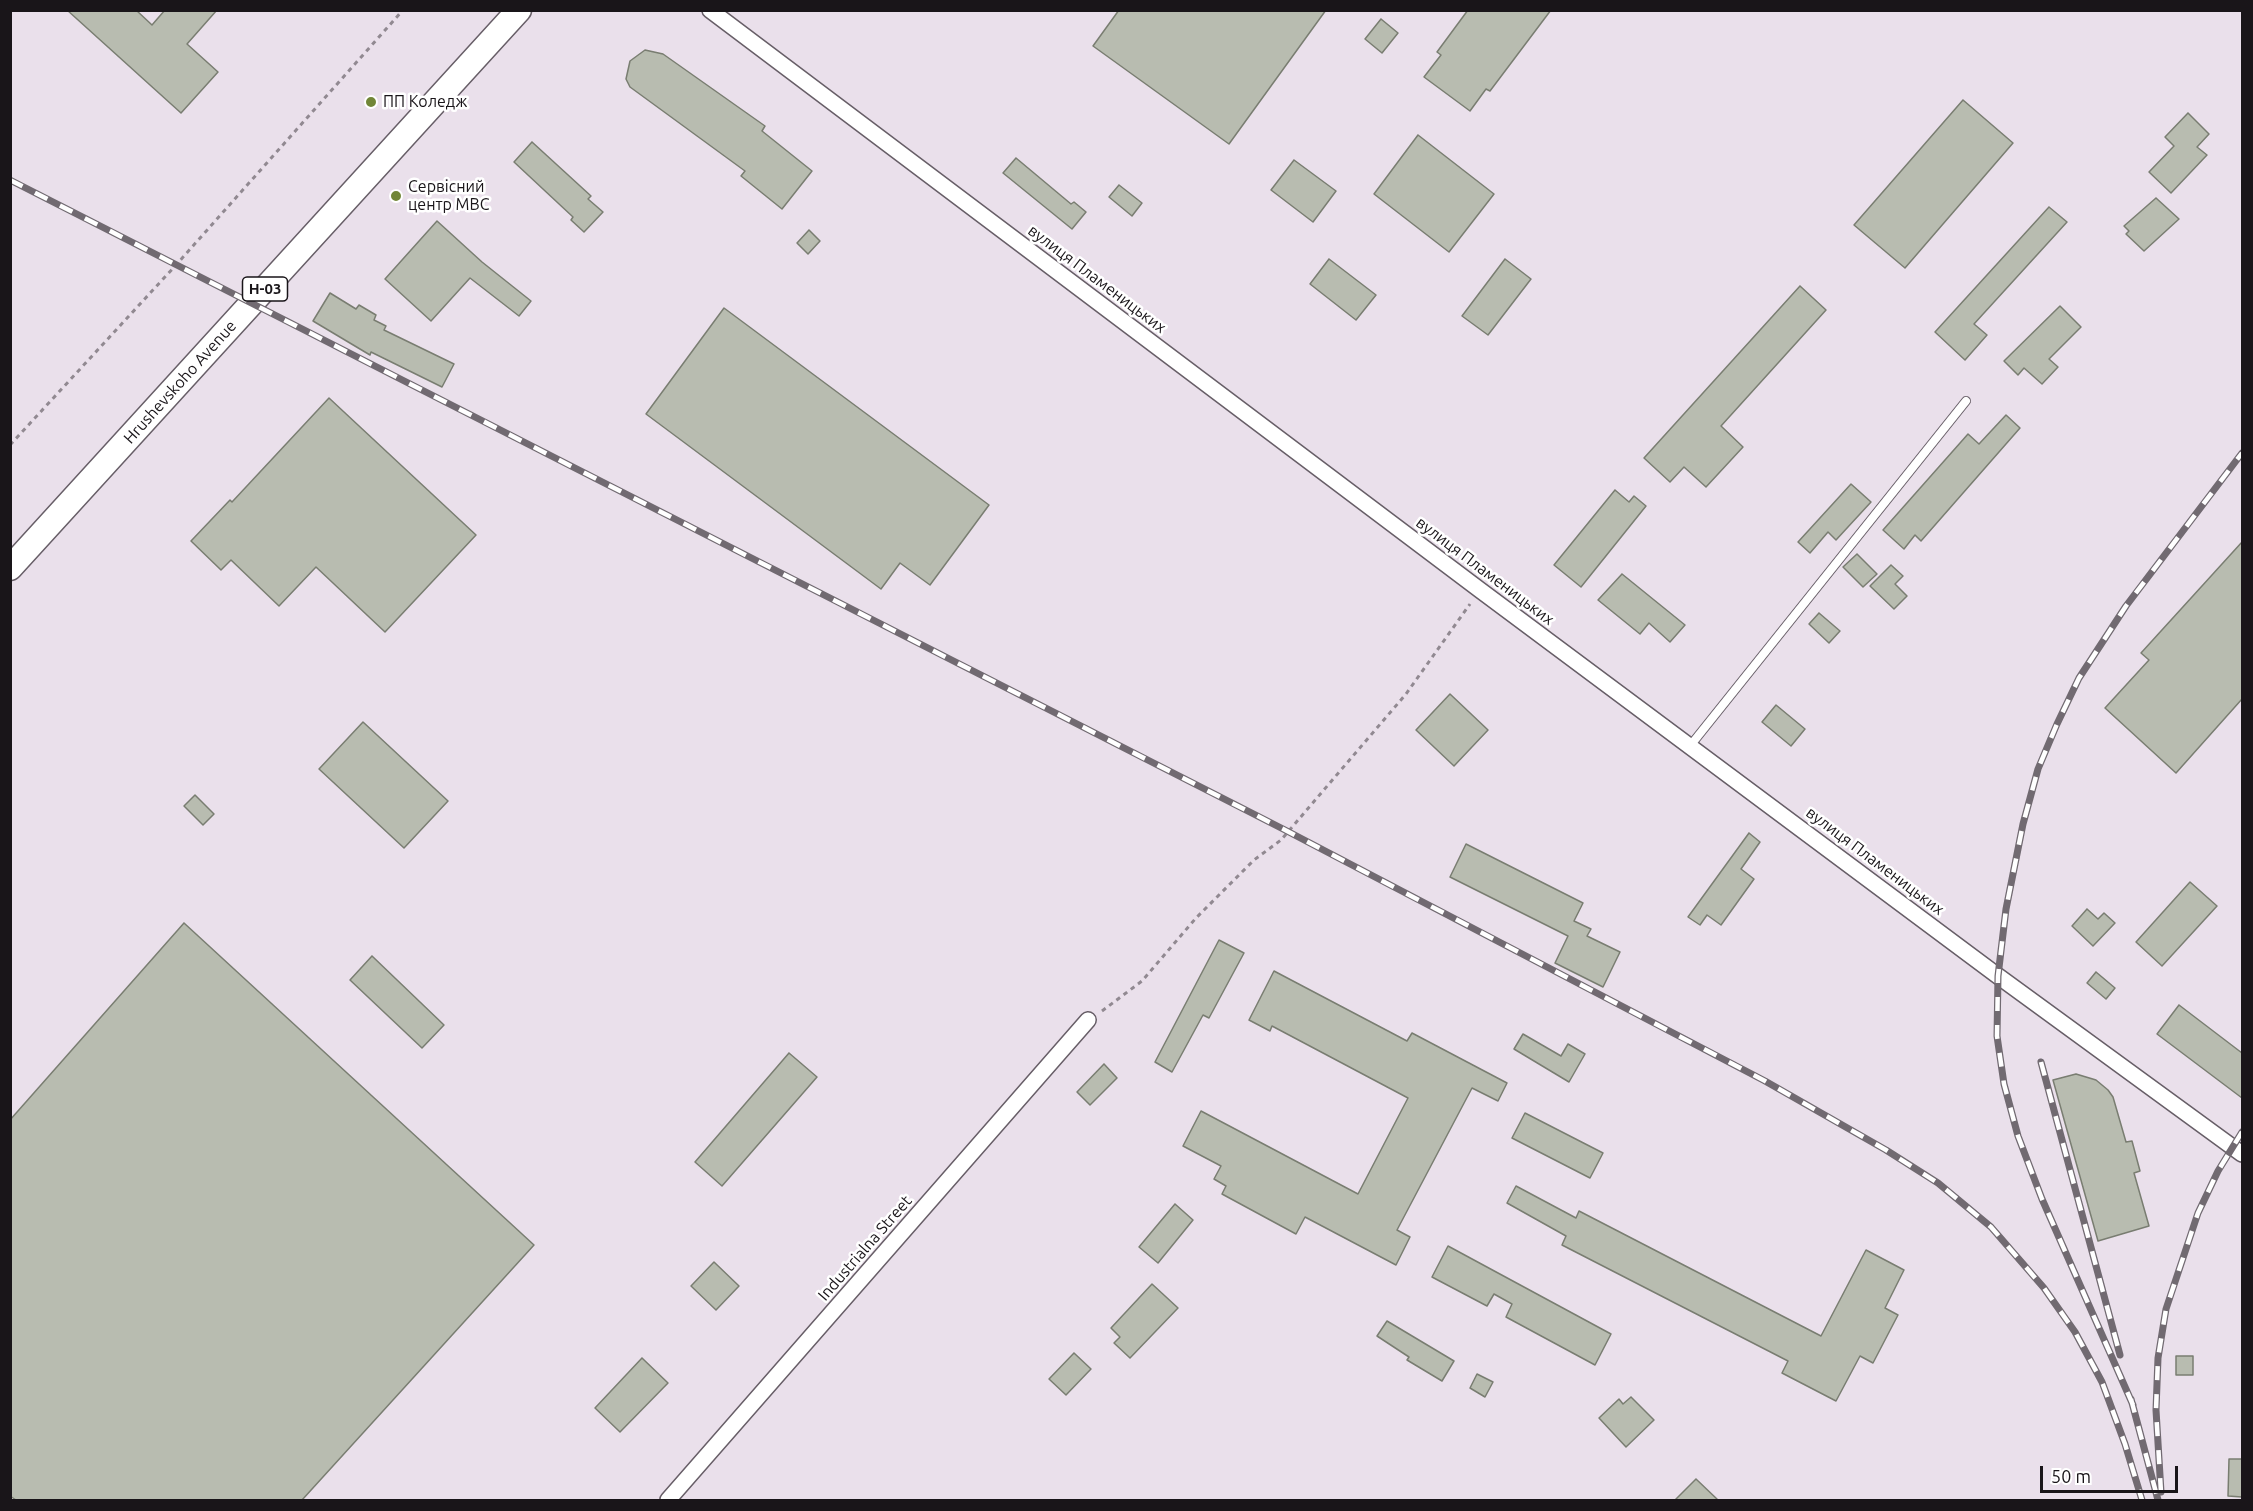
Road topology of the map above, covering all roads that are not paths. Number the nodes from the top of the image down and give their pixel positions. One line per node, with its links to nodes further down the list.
1 (519, 10): 4 (main road, Hrushevskoho Avenue / Н-03)
2 (710, 10): 5 (street, вулиця Пламеницьких)
3 (1966, 401): 5 (lane)
4 (10, 568)
5 (1690, 746): 7 (street, вулиця Пламеницьких)
6 (1088, 1020): 8 (street, Industrialna Street)
7 (2242, 1154)
8 (668, 1500)

